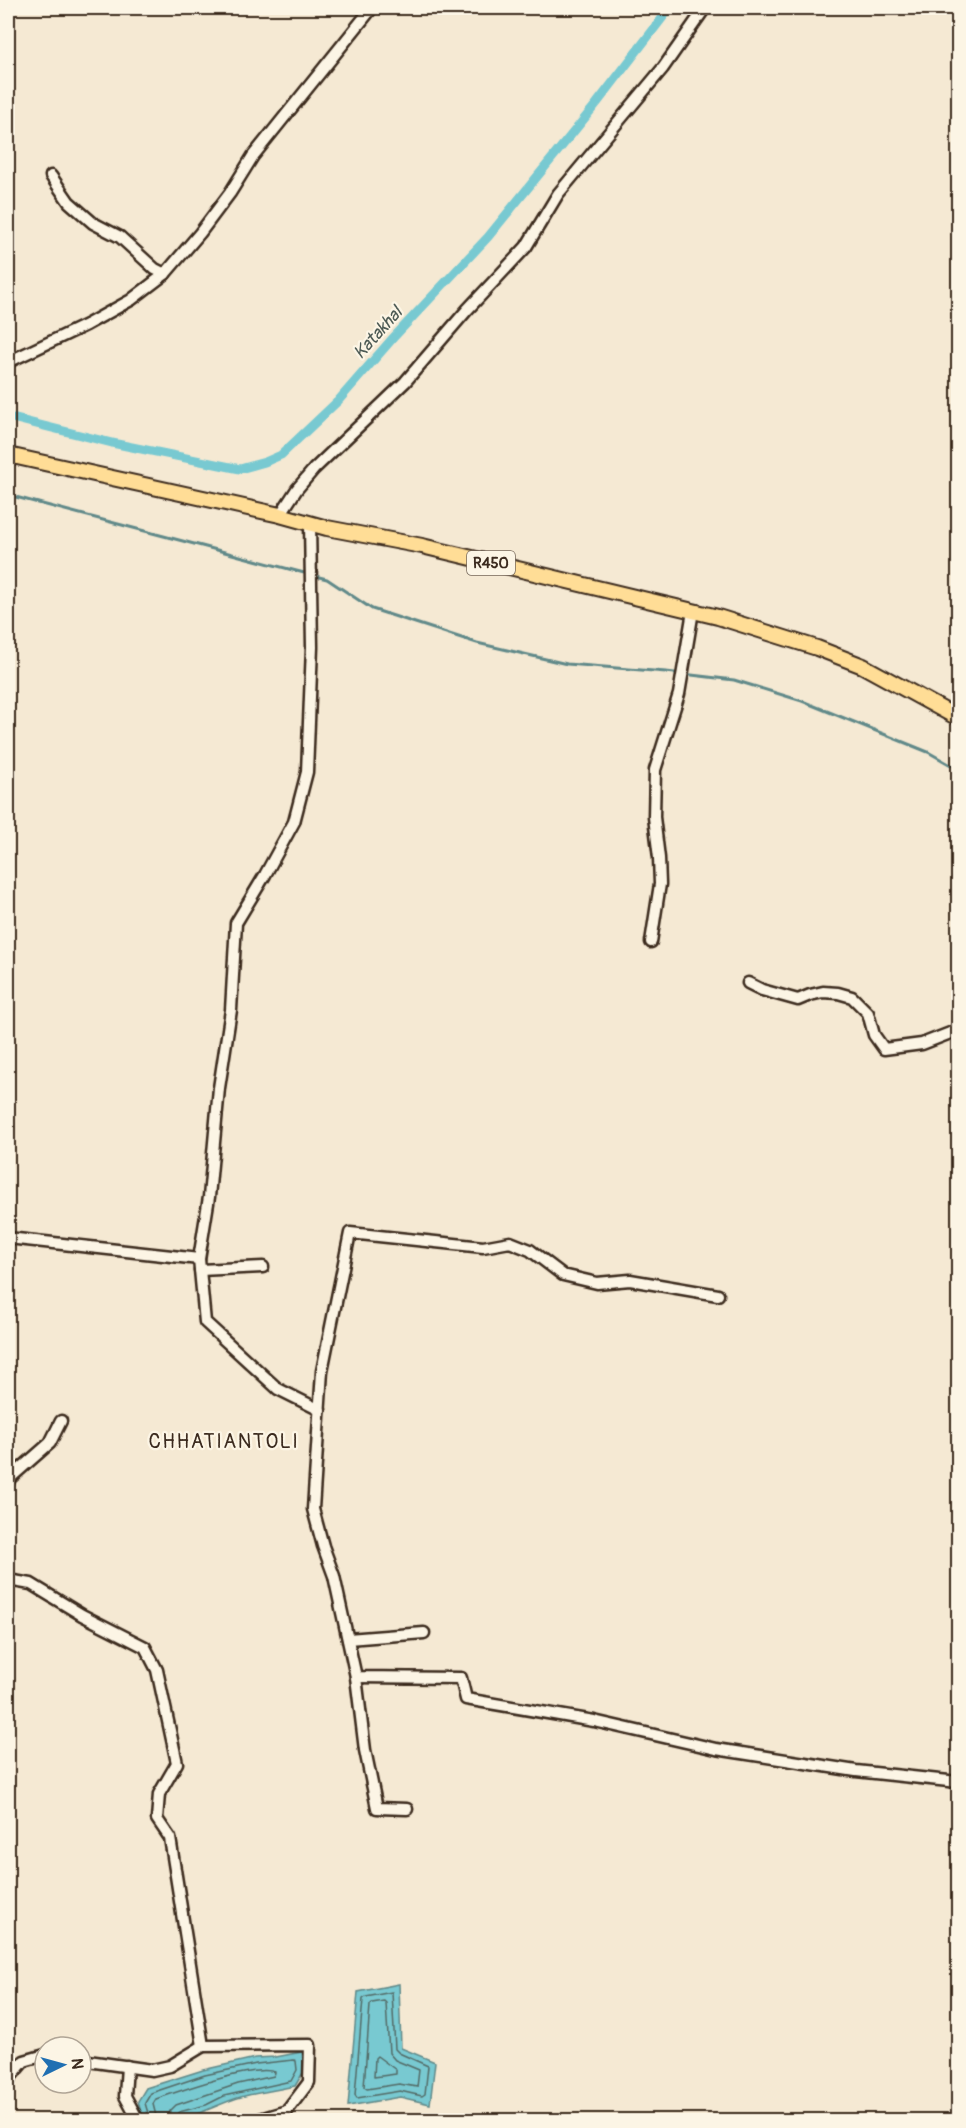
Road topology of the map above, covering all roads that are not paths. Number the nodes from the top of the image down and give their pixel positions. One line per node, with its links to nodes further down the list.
1 (372, 8): 4 (street)
2 (705, 8): 7 (street)
3 (51, 176): 4 (street)
4 (165, 274): 5 (street)
5 (8, 362)
6 (8, 454): 7 (main road, R450)
7 (280, 515): 8 (main road, R450)
8 (310, 523): 9 (main road, R450); 15 (street)
9 (693, 611): 10 (main road, R450); 11 (street)
10 (958, 718)
11 (651, 942)
12 (748, 983): 13 (street)
13 (958, 1030)
14 (8, 1238): 15 (street)
15 (200, 1265): 16 (street); 18 (street)
16 (263, 1267)
17 (718, 1295): 18 (street)
18 (320, 1410): 23 (street)
19 (62, 1421): 20 (street)
20 (8, 1483)
21 (8, 1580): 27 (street)
22 (424, 1633): 23 (street)
23 (348, 1639): 24 (street)
24 (356, 1677): 25 (street); 26 (street)
25 (958, 1782)
26 (407, 1809)
27 (203, 2046): 30 (street); 33 (street)
28 (33, 2058): 31 (street)
29 (93, 2062): 30 (street)
30 (127, 2066): 32 (street)
31 (8, 2080)
32 (138, 2121)
33 (257, 2121)

